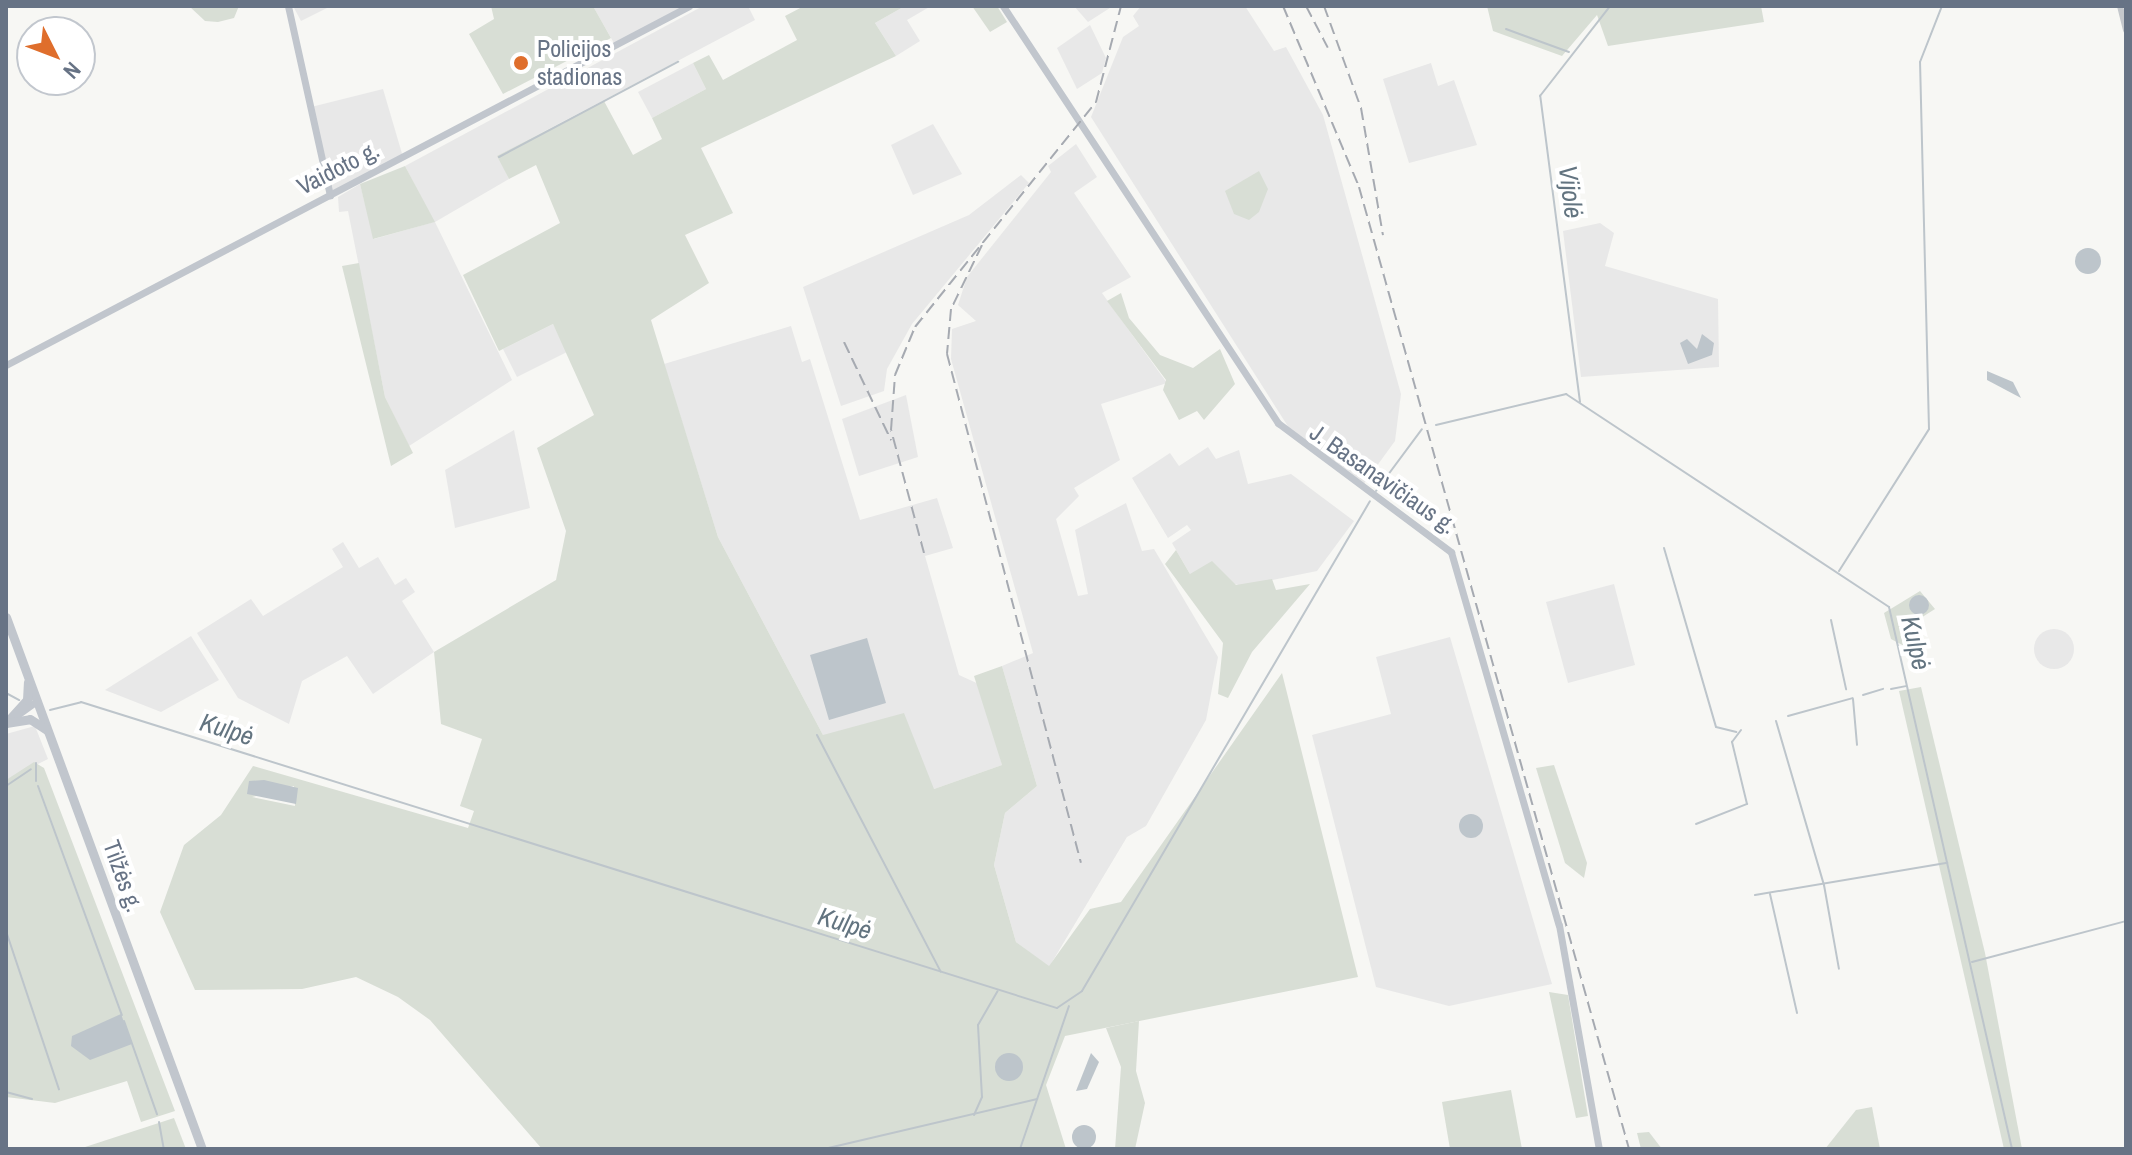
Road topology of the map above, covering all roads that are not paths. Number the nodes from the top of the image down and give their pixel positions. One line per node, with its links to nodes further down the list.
1 (288, 6): 6 (main road)
2 (689, 6): 6 (main road, Vaidoto g.)
3 (1003, 6): 14 (main road, J. Basanavičiaus g.)
4 (2120, 6): 5 (street)
5 (2126, 30)
6 (330, 195): 7 (main road, Vaidoto g.)
7 (6, 365)
8 (6, 617): 9 (highway, Tilžės g.)
9 (28, 677): 10 (highway, Tilžės g.); 11 (highway)
10 (37, 701): 11 (main road); 12 (highway, Tilžės g.)
11 (6, 723): 12 (highway)
12 (48, 731): 13 (highway, Tilžės g.)
13 (202, 1149)
14 (1599, 1149)

